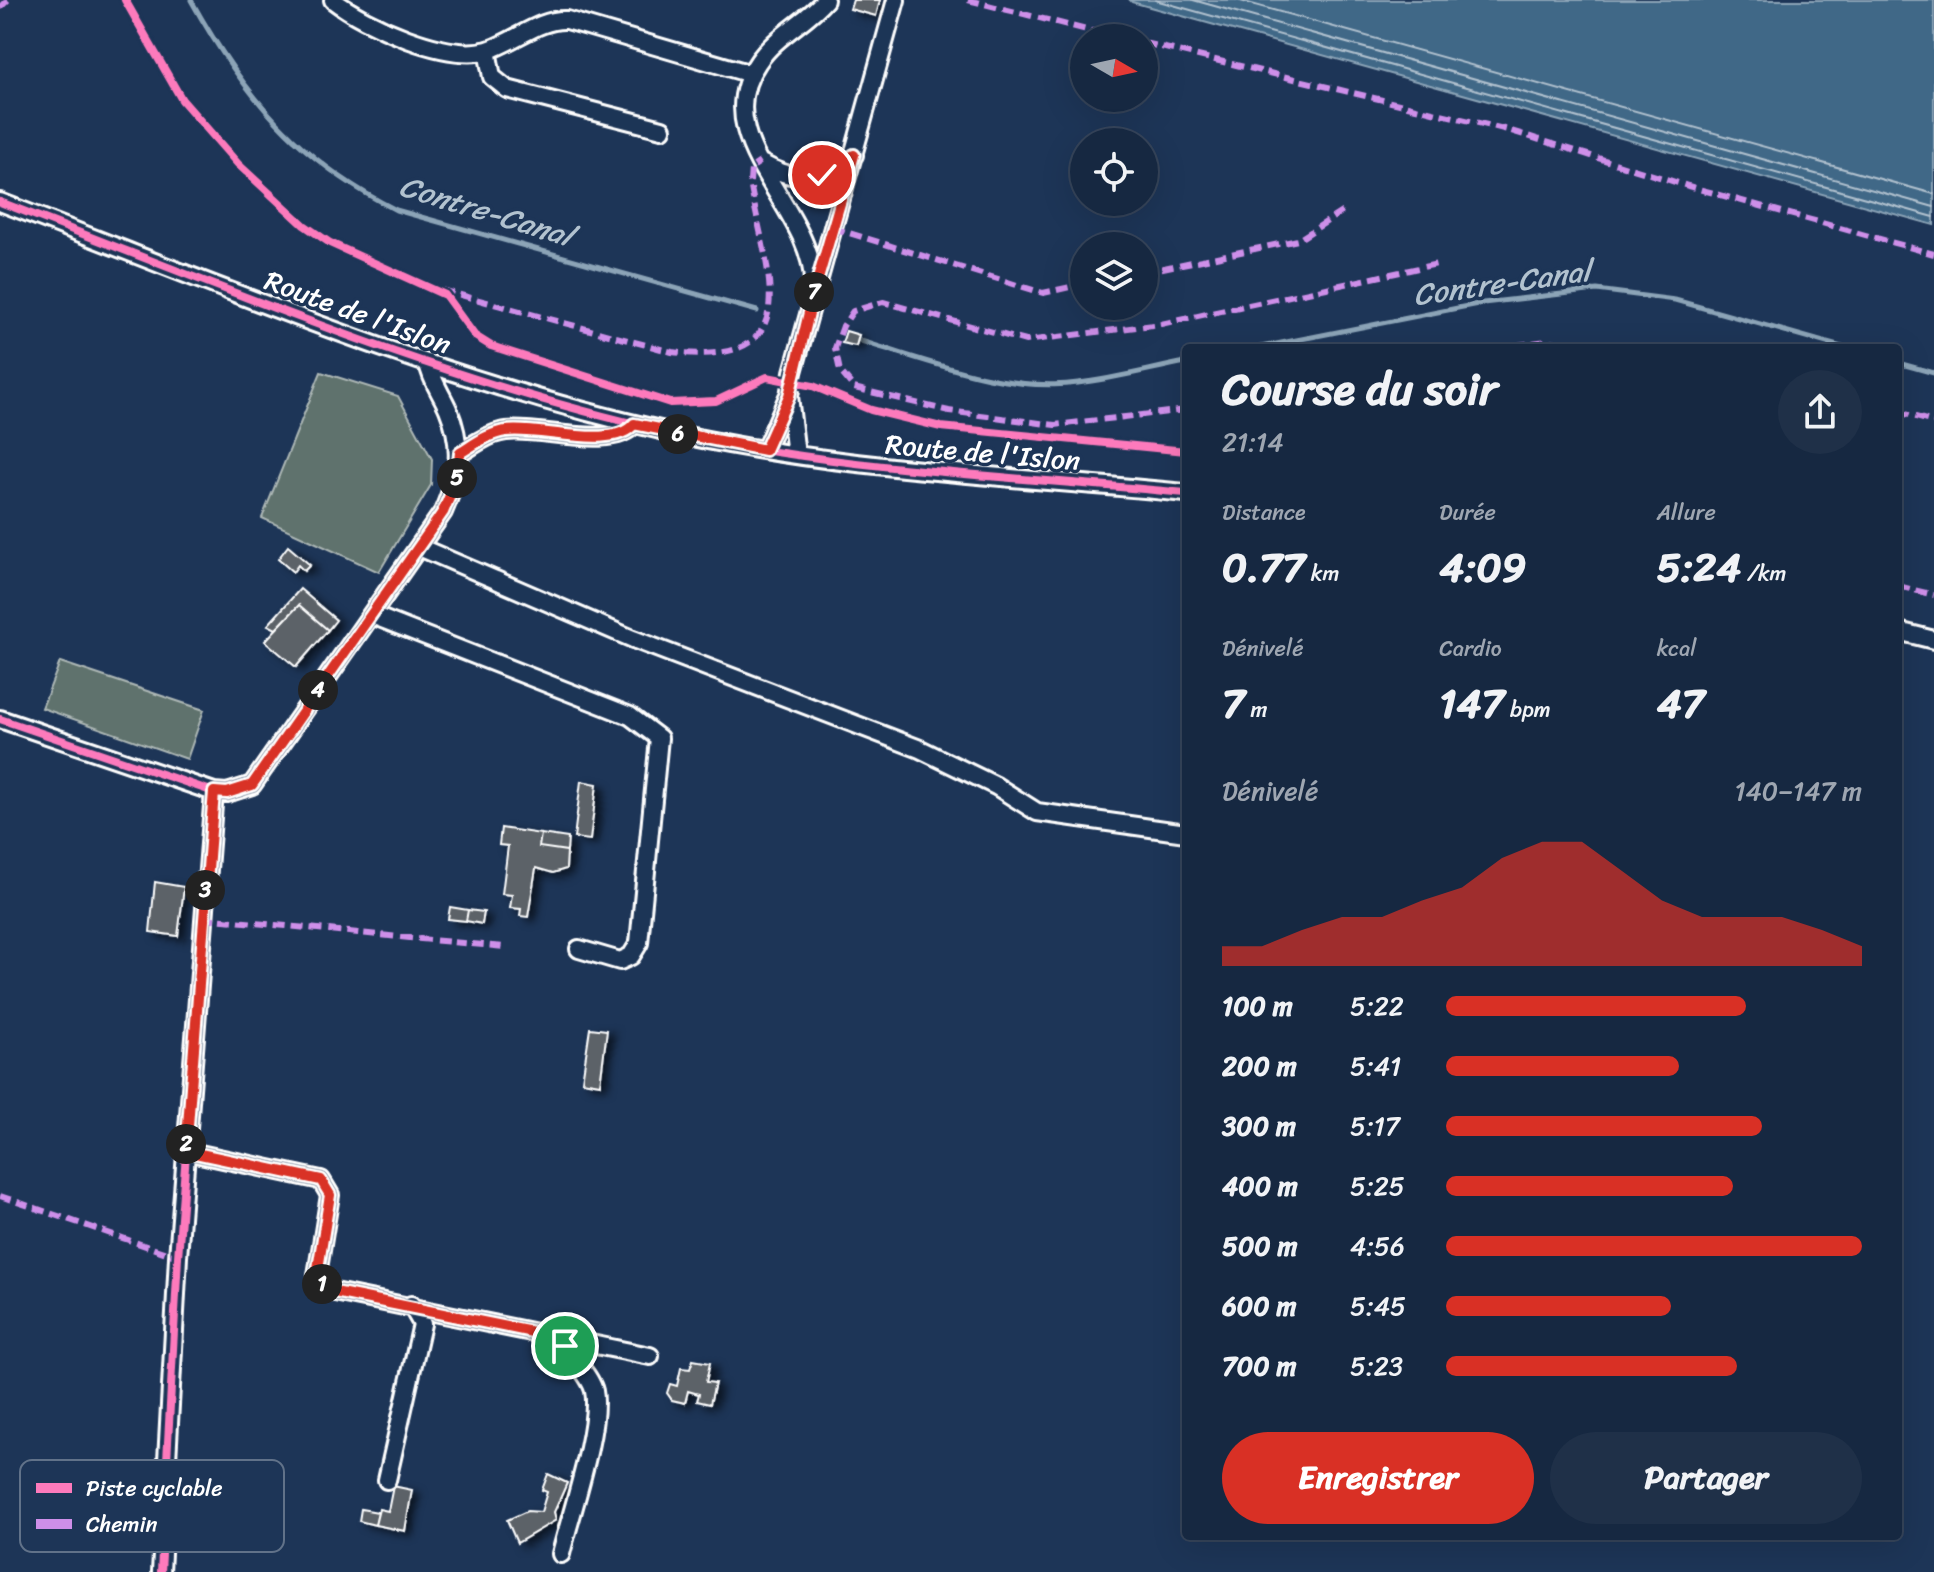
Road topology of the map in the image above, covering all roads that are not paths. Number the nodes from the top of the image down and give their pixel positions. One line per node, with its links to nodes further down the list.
1 (825, 0): 5 (street)
2 (896, 0): 7 (street)
3 (340, 3): 4 (street)
4 (487, 50): 5 (street); 6 (street)
5 (751, 74): 8 (street)
6 (662, 129)
7 (854, 155): 8 (street); 10 (street)
8 (760, 162): 10 (street)
9 (0, 202): 11 (street, Route de l'Islon)
10 (813, 296): 12 (street)
11 (428, 363): 13 (street, Route de l'Islon); 15 (street)
12 (789, 396): 14 (street); 16 (street)
13 (634, 424): 14 (street, Route de l'Islon); 15 (street)
14 (765, 450): 16 (street, Route de l'Islon)
15 (460, 453): 18 (street)
16 (796, 455): 17 (street, Route de l'Islon)
17 (1182, 493)
18 (419, 547): 19 (street); 24 (street)
19 (372, 615): 23 (street); 25 (street)
20 (1902, 632): 21 (street)
21 (1934, 640)
22 (0, 719): 23 (street)
23 (214, 792): 26 (street)
24 (1182, 832)
25 (579, 949)
26 (186, 1151): 27 (street); 30 (street)
27 (411, 1305): 28 (street); 31 (street)
28 (547, 1335): 29 (street); 33 (street)
29 (650, 1356)
30 (168, 1460)
31 (387, 1480)
32 (162, 1552): 34 (street)
33 (561, 1554)
34 (161, 1572)

